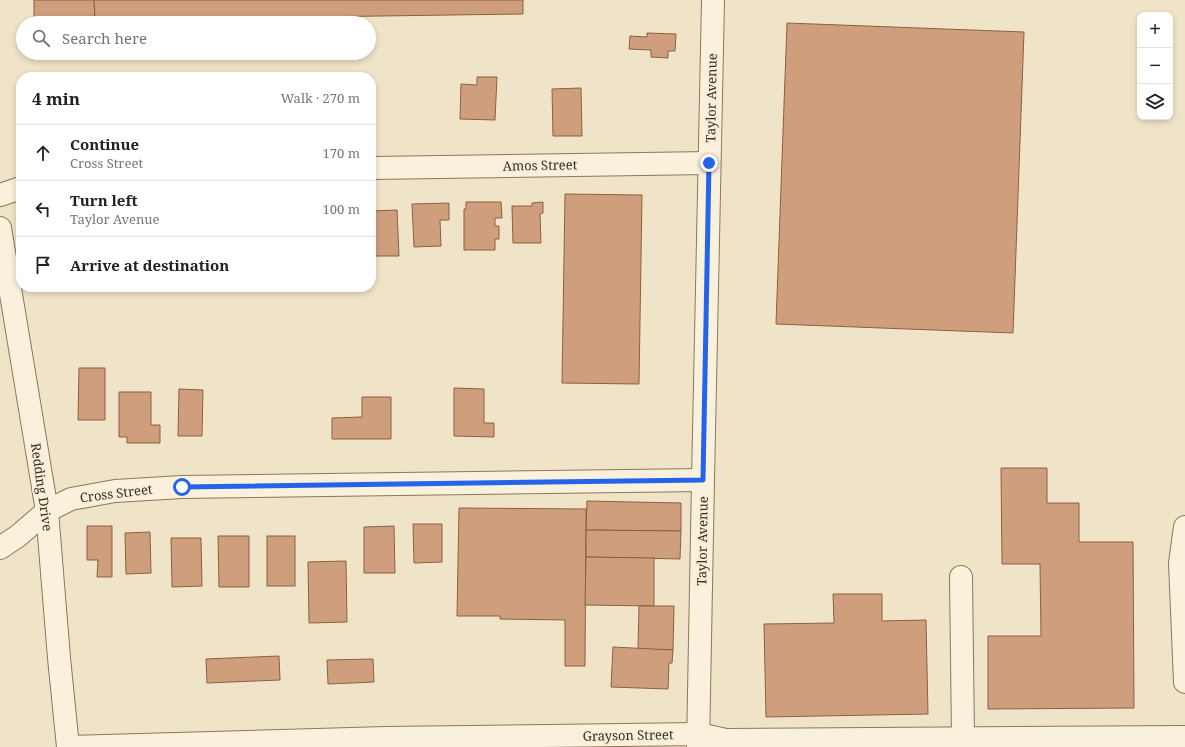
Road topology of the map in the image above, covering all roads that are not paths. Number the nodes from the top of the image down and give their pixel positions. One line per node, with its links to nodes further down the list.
1 (713, 0): 2 (street, Taylor Avenue)
2 (709, 163): 3 (street, Amos Street); 7 (street, Taylor Avenue)
3 (376, 168)
4 (16, 190): 5 (street)
5 (0, 195)
6 (0, 228): 8 (street, Redding Drive)
7 (703, 480): 8 (street, Cross Street); 15 (street, Taylor Avenue)
8 (47, 511): 10 (street, Cross Street); 16 (street, Redding Drive)
9 (1184, 539): 12 (street)
10 (0, 548)
11 (961, 577): 14 (street)
12 (1185, 682)
13 (1185, 737): 14 (street, Grayson Street)
14 (963, 739): 15 (street, Grayson Street)
15 (699, 740): 16 (street, Grayson Street)
16 (68, 747)

